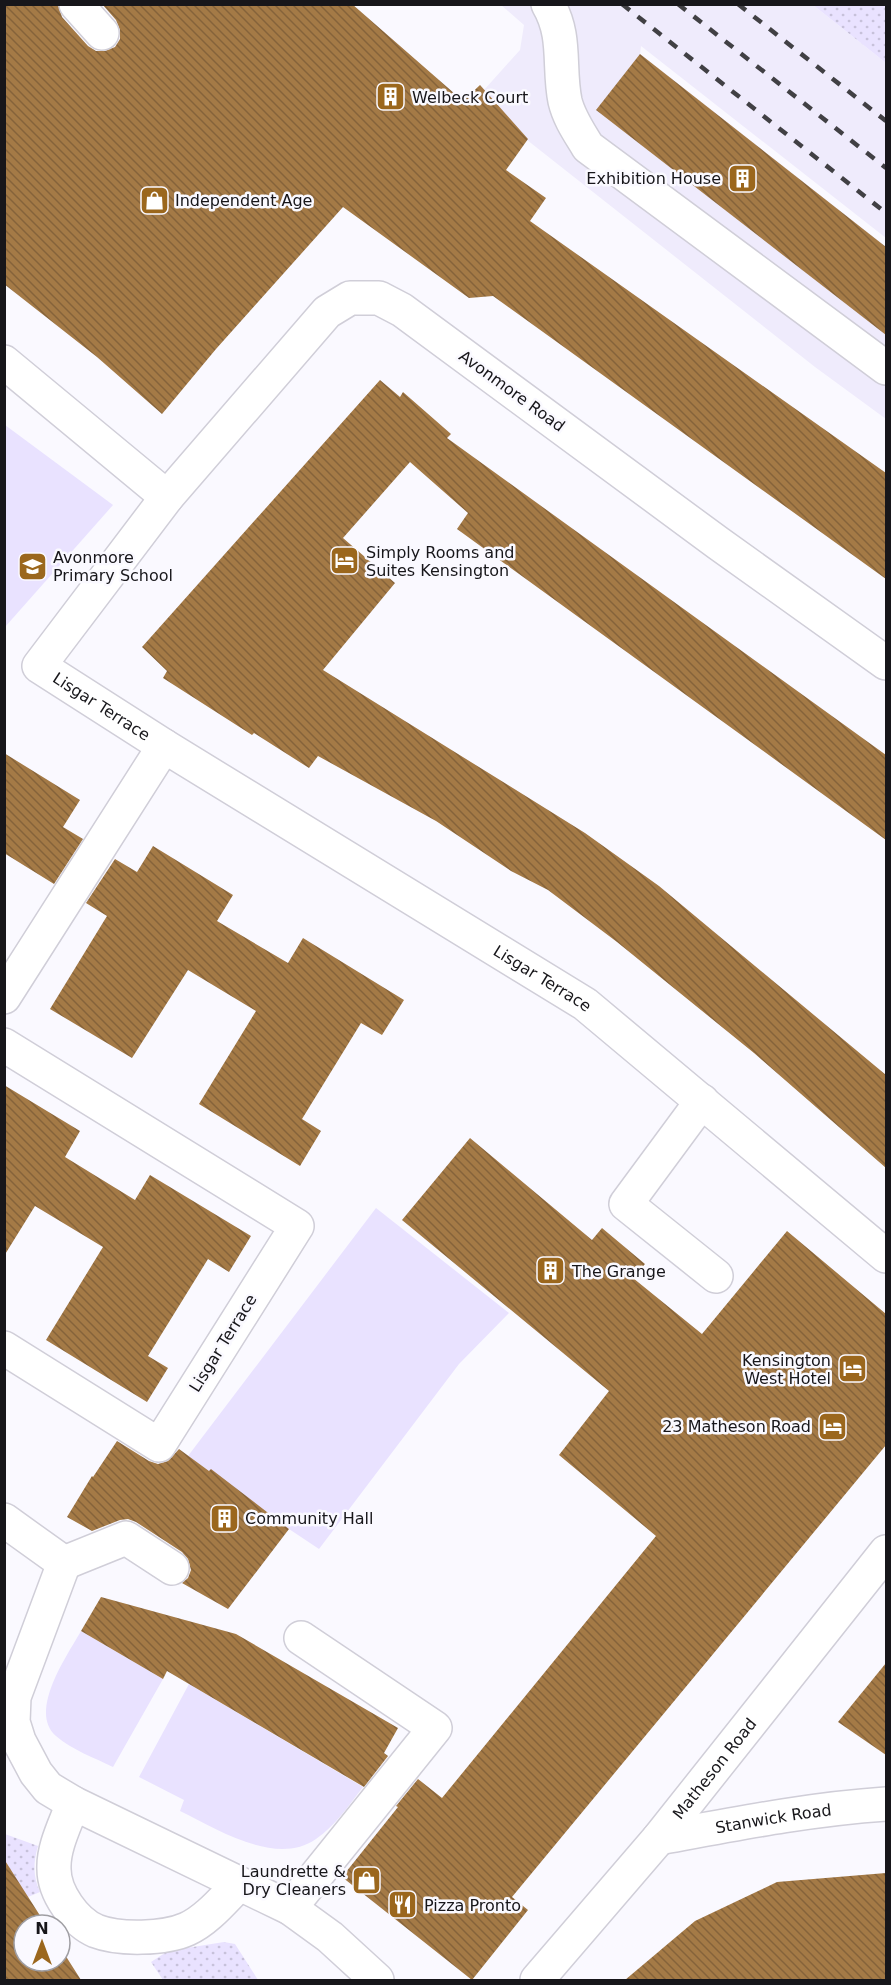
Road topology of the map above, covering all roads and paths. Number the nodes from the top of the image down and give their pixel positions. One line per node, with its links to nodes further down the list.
1 (76, 4): 3 (street)
2 (548, 4): 5 (street)
3 (102, 33)
4 (4, 362): 6 (street)
5 (886, 368)
6 (167, 496): 7 (street, Avonmore Road); 8 (street, Avonmore Road)
7 (886, 663)
8 (39, 666): 9 (street, Lisgar Terrace)
9 (164, 746): 10 (street, Lisgar Terrace); 12 (street, Lisgar Terrace)
10 (4, 997)
11 (4, 1045): 15 (street, Lisgar Terrace)
12 (702, 1101): 13 (street, Lisgar Terrace); 14 (street)
13 (886, 1256)
14 (716, 1276)
15 (4, 1348)
16 (4, 1520): 18 (street)
17 (886, 1552): 23 (street, Matheson Road)
18 (64, 1563): 19 (street); 21 (street)
19 (172, 1568)
20 (301, 1638): 25 (street)
21 (73, 1803): 24 (street); 24 (street)
22 (886, 1804): 23 (street, Stanwick Road)
23 (659, 1838): 27 (street, Matheson Road)
24 (239, 1884): 25 (street)
25 (290, 1908): 26 (street)
26 (377, 1980)
27 (537, 1980)

